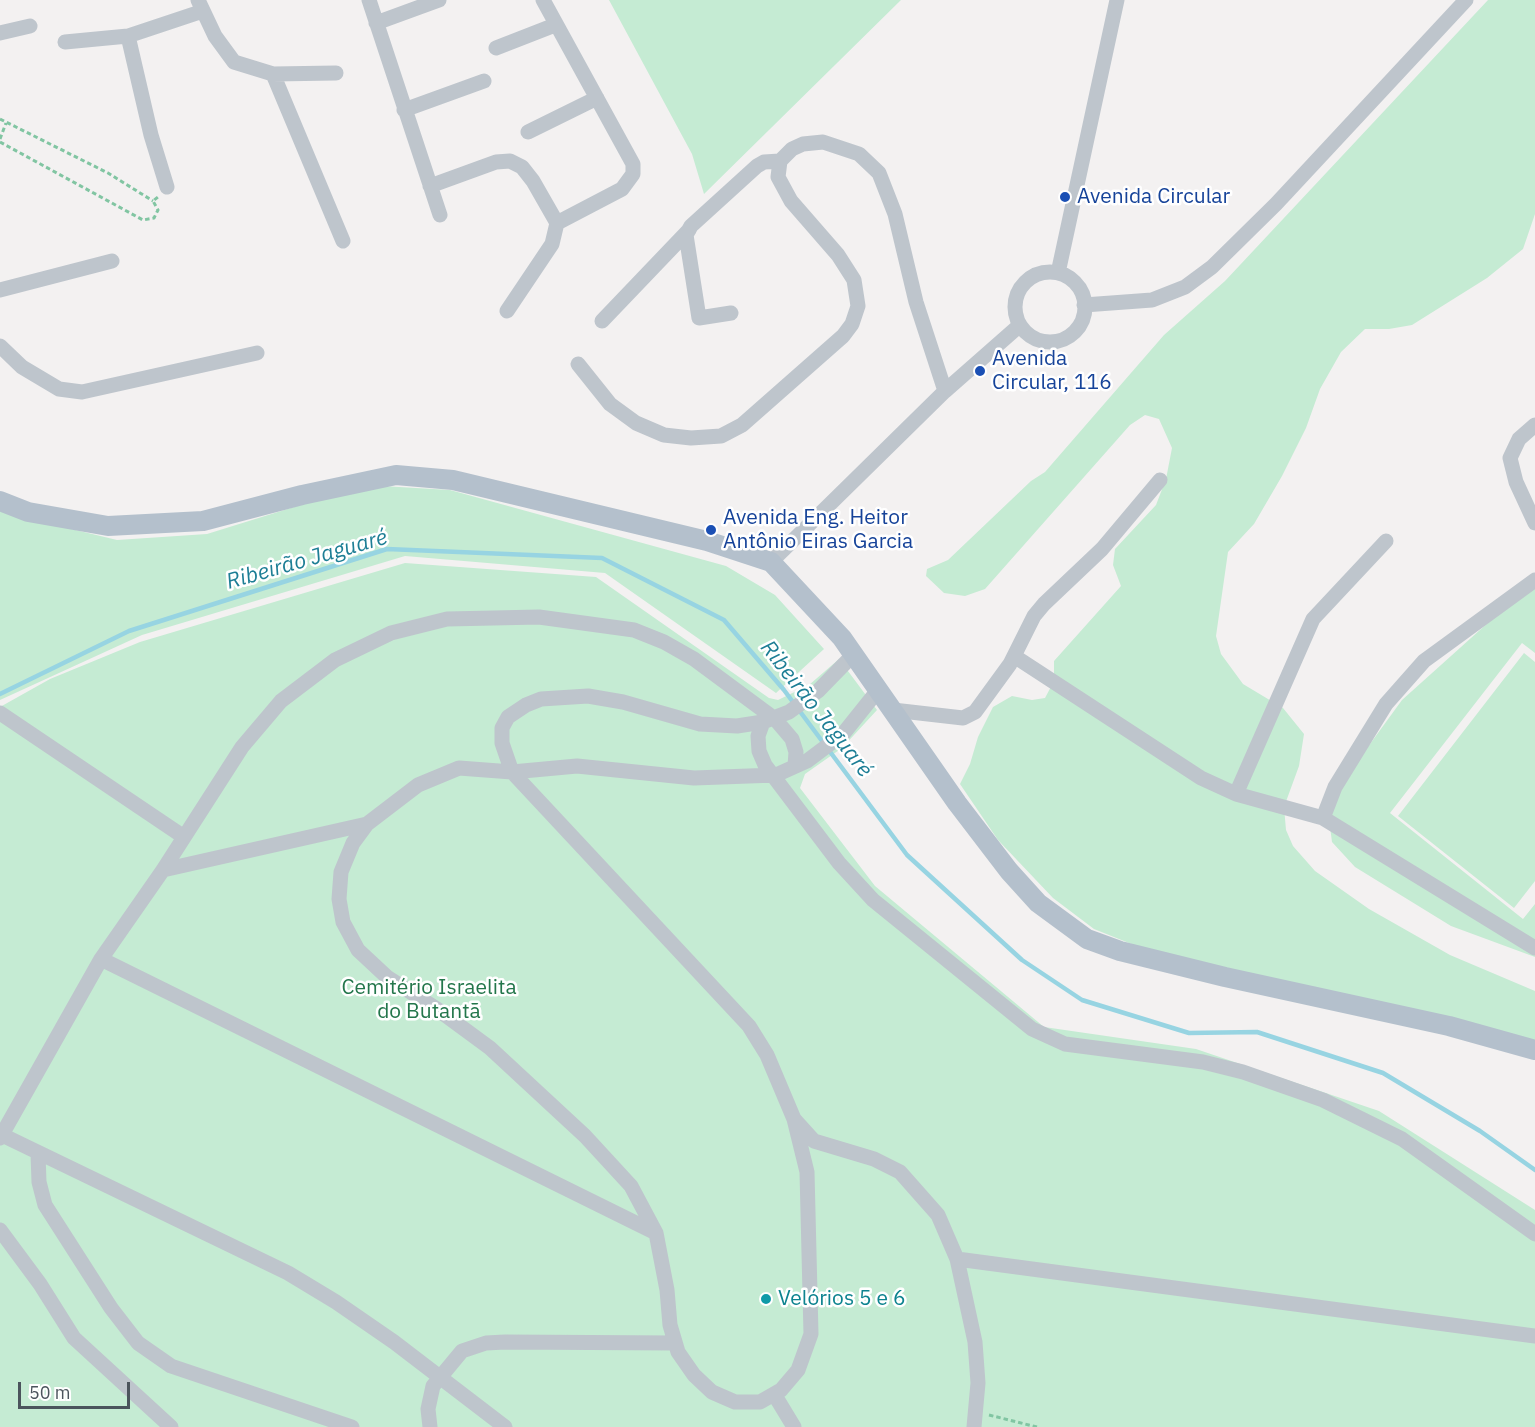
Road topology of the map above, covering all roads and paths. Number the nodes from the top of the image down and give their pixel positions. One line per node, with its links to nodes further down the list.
1 (369, 0): 7 (street)
2 (439, 0): 7 (street)
3 (543, 0): 8 (street)
4 (1117, 0): 32 (street)
5 (1466, 0): 34 (street)
6 (201, 6): 11 (street); 15 (street)
7 (376, 23): 18 (street)
8 (555, 25): 13 (street); 17 (street)
9 (30, 26): 10 (street)
10 (0, 33)
11 (128, 36): 12 (street); 25 (street)
12 (65, 42)
13 (496, 48)
14 (336, 73): 15 (street)
15 (273, 74): 30 (street)
16 (484, 81): 18 (street)
17 (597, 98): 21 (street); 28 (street)
18 (405, 110): 24 (street)
19 (0, 119): 20 (path)
20 (6, 123): 22 (path); 26 (path)
21 (528, 132)
22 (0, 140): 26 (path)
23 (780, 161): 29 (street); 41 (street); 42 (street)
24 (430, 186): 27 (street); 28 (street)
25 (167, 188): 26 (path)
26 (153, 201)
27 (440, 215)
28 (556, 223): 35 (street)
29 (688, 230): 36 (street); 37 (street)
30 (343, 241)
31 (112, 261): 33 (street)
32 (1058, 273): 34 (street); 38 (street)
33 (0, 290)
34 (1084, 305): 38 (street)
35 (507, 311)
36 (731, 313)
37 (602, 321)
38 (1020, 325): 42 (street)
39 (0, 346): 40 (street)
40 (257, 352)
41 (578, 364)
42 (945, 391): 48 (street)
43 (1535, 425): 46 (street)
44 (1160, 480): 51 (street)
45 (0, 501): 48 (main road)
46 (1535, 523)
47 (1386, 541): 59 (street)
48 (771, 562): 50 (main road)
49 (1535, 580): 60 (street)
50 (854, 654): 52 (main road); 55 (street)
51 (1014, 656): 53 (street); 59 (street)
52 (879, 689): 53 (main road); 56 (street)
53 (892, 710): 66 (main road)
54 (0, 713): 62 (street)
55 (776, 717): 56 (street); 57 (street); 58 (street); 62 (street)
56 (801, 763): 58 (street)
57 (512, 772): 58 (street); 61 (street); 67 (street)
58 (776, 775): 72 (street)
59 (1236, 794): 60 (street)
60 (1323, 818): 64 (street)
61 (367, 824): 63 (street); 71 (street)
62 (184, 837): 63 (street)
63 (164, 870): 65 (street)
64 (1535, 948)
65 (101, 959): 68 (street); 71 (street)
66 (1535, 1050)
67 (794, 1119): 73 (street); 77 (street)
68 (0, 1136): 69 (street)
69 (38, 1154): 76 (street); 80 (street)
70 (0, 1230): 79 (street)
71 (656, 1233): 75 (street)
72 (1535, 1234)
73 (957, 1259): 74 (street); 78 (street)
74 (1535, 1336)
75 (675, 1343): 76 (street); 77 (street)
76 (439, 1378): 81 (street); 82 (street)
77 (774, 1394): 83 (street)
78 (975, 1420): 84 (path)
79 (171, 1427)
80 (352, 1427)
81 (430, 1427)
82 (506, 1427)
83 (794, 1427)
84 (1037, 1427)

